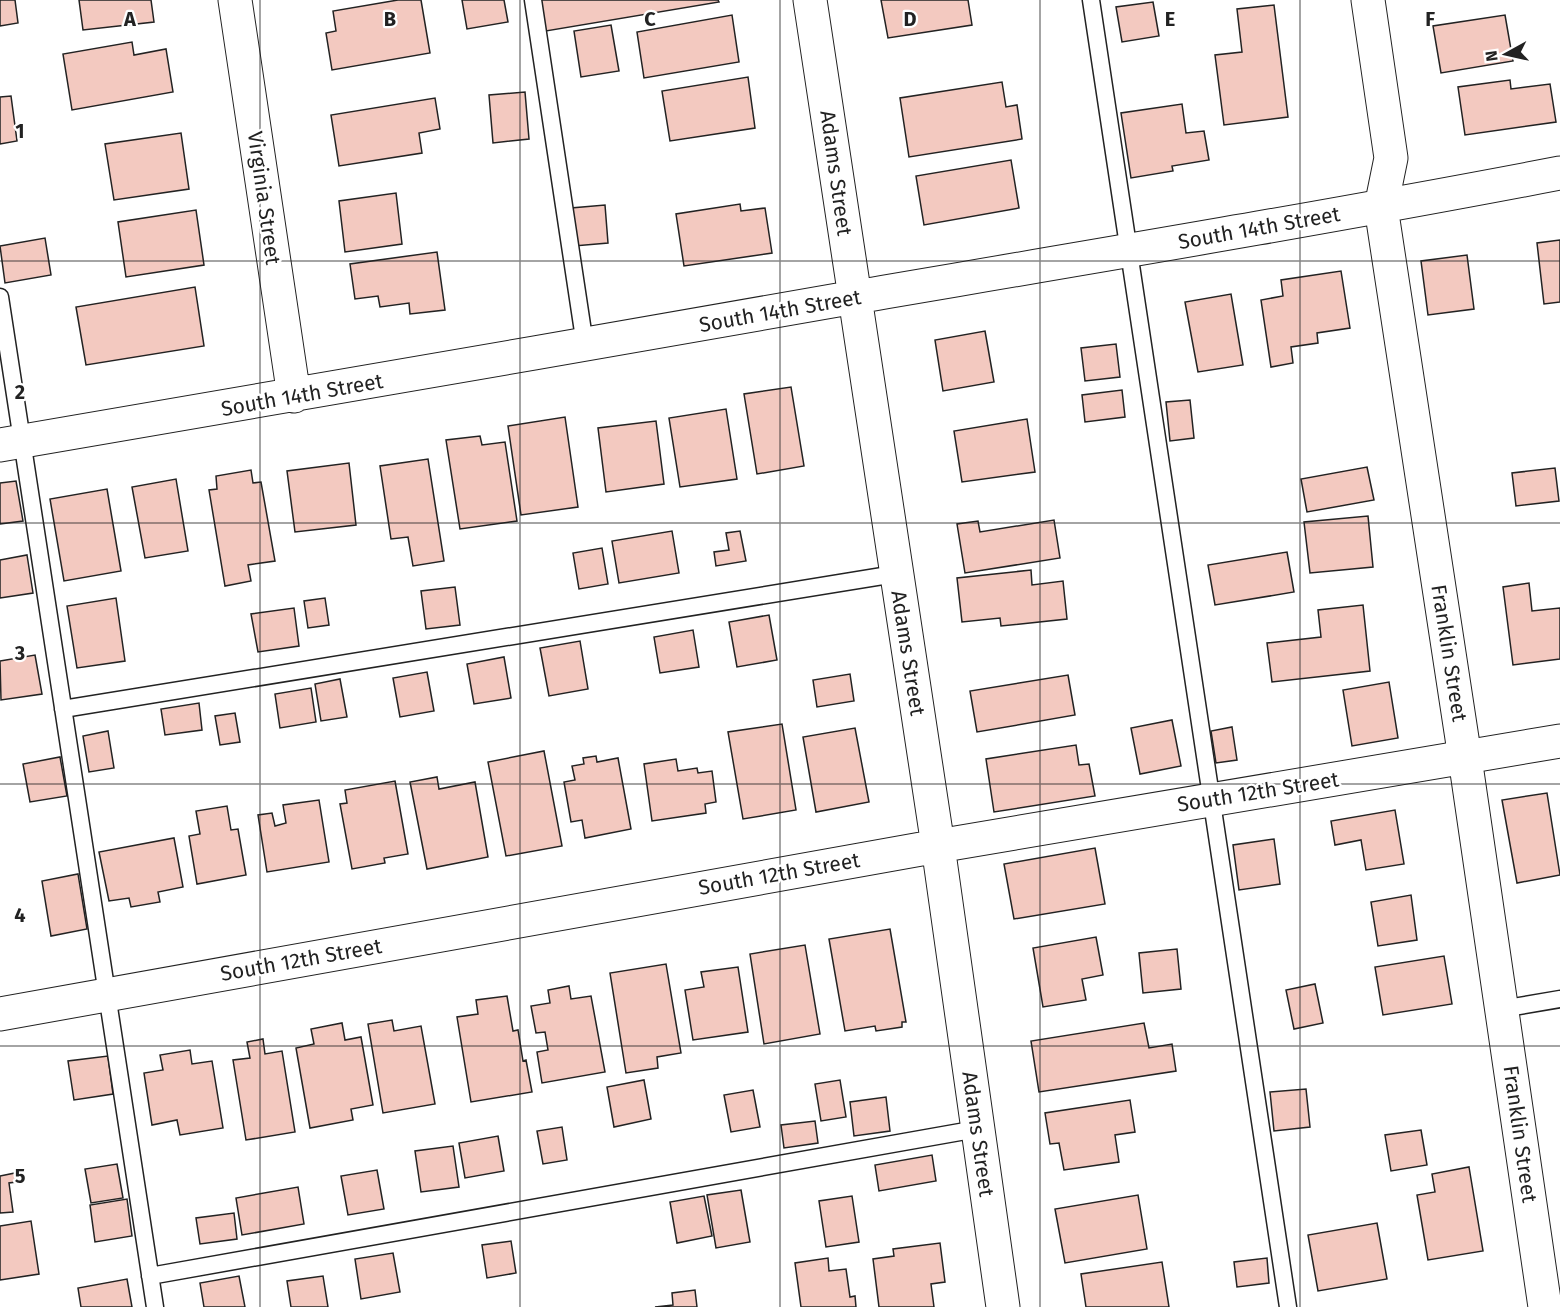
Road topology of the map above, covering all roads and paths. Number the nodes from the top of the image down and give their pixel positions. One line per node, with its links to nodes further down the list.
1 (235, 0): 12 (street, Virginia Street)
2 (533, 0): 11 (lane)
3 (810, 0): 10 (street, Adams Street)
4 (1091, 0): 8 (lane)
5 (1368, 0): 7 (street, Franklin Street)
6 (1560, 173): 7 (street, South 14th Street)
7 (1381, 207): 8 (street, South 14th Street); 17 (street, Franklin Street)
8 (1129, 250): 10 (street, South 14th Street); 18 (lane)
9 (0, 297): 13 (lane)
10 (854, 297): 11 (street, South 14th Street); 14 (street, Adams Street)
11 (585, 345): 12 (street, South 14th Street)
12 (294, 396): 13 (street, South 14th Street)
13 (11, 444): 15 (lane)
14 (896, 574): 15 (lane); 19 (street, Adams Street)
15 (63, 710): 20 (lane)
16 (1560, 741): 17 (street, South 12th Street)
17 (1465, 758): 18 (street, South 12th Street); 22 (street, Franklin Street)
18 (1213, 799): 19 (street, South 12th Street); 28 (lane)
19 (938, 846): 20 (street, South 12th Street); 24 (street, Adams Street)
20 (107, 995): 23 (street, South 12th Street); 25 (lane)
21 (1560, 999): 22 (lane)
22 (1502, 1009): 29 (street, Franklin Street)
23 (0, 1014)
24 (977, 1129): 25 (lane); 27 (street, Adams Street)
25 (150, 1276): 26 (lane)
26 (155, 1307)
27 (1003, 1307)
28 (1288, 1307)
29 (1545, 1307)

